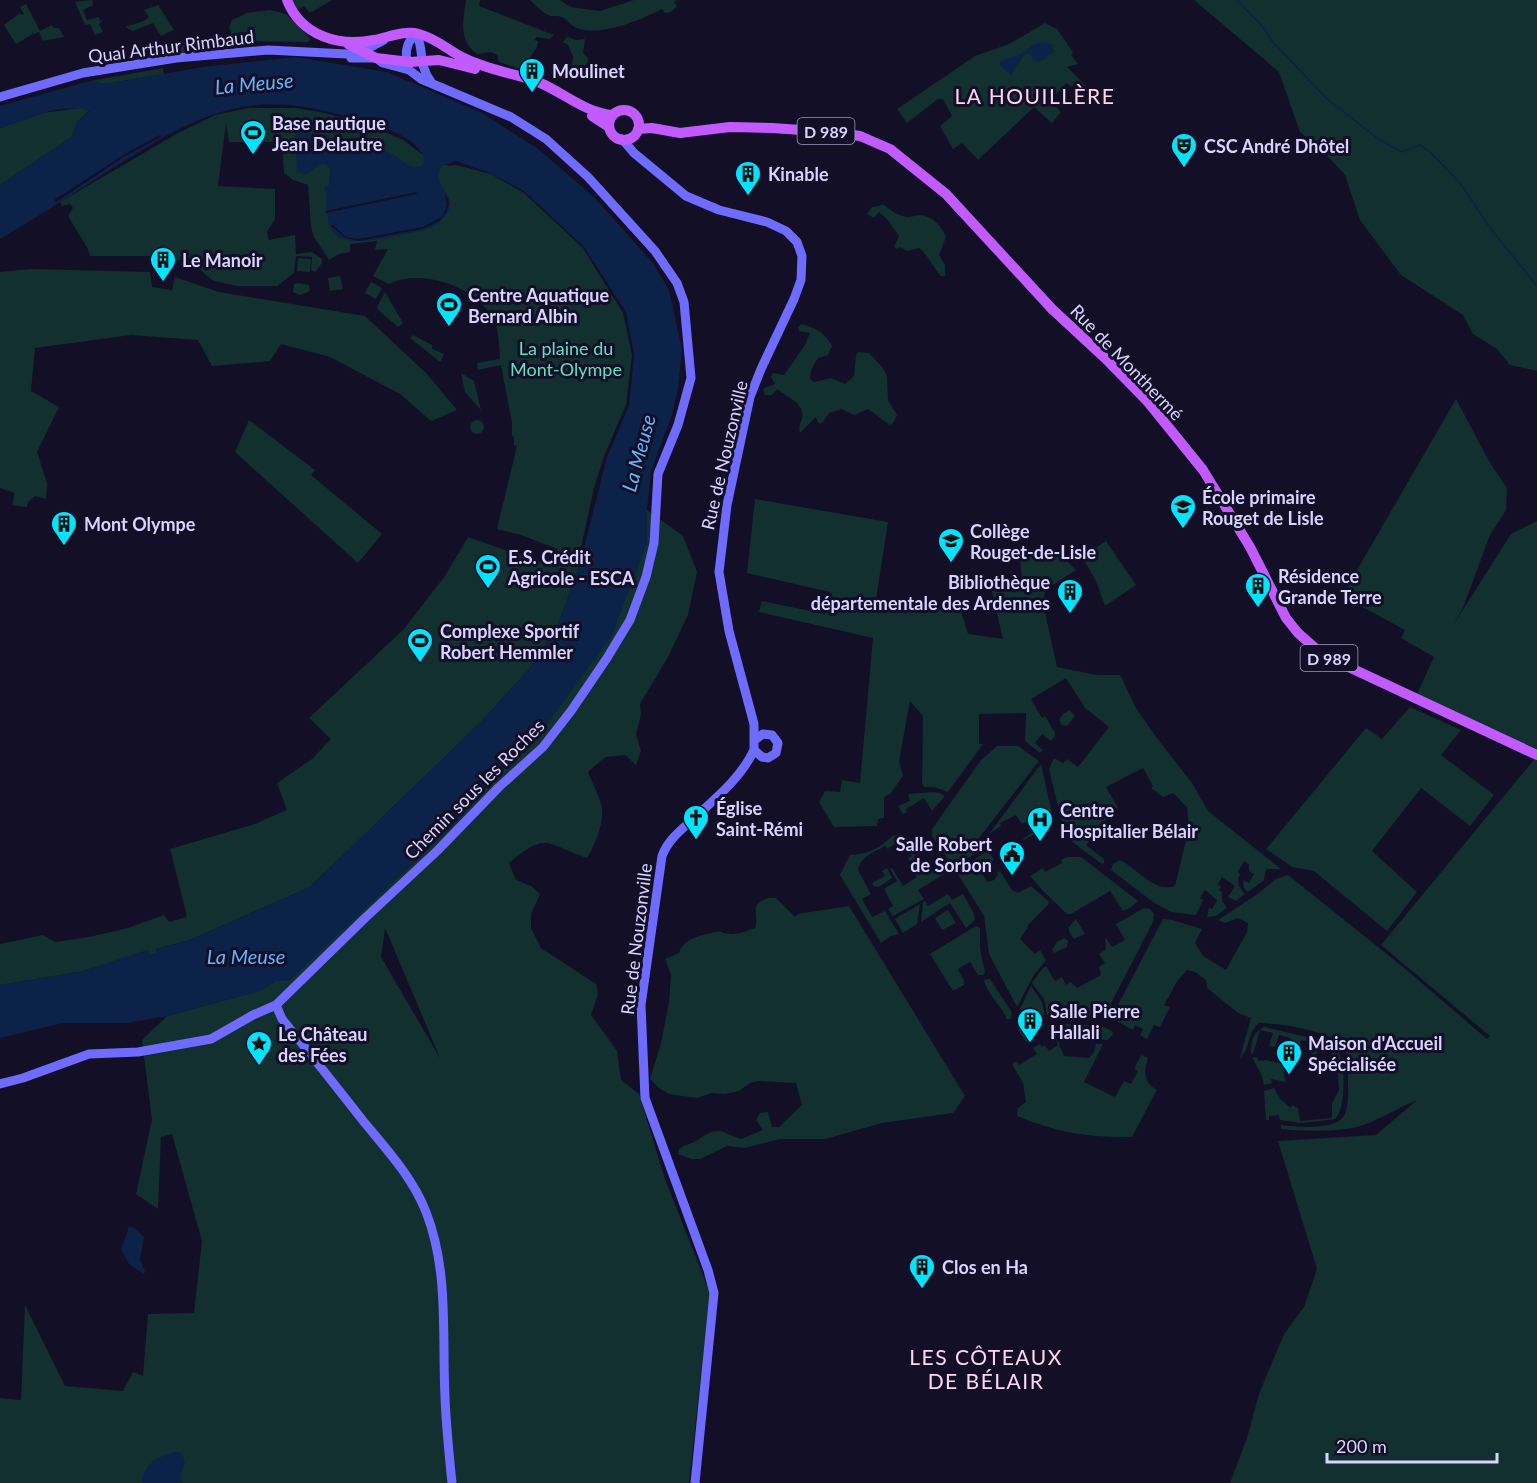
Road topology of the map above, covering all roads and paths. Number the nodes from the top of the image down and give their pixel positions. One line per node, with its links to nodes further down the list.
1 (287, 0): 4 (main road)
2 (416, 34): 3 (main road); 8 (main road); 9 (main road); 12 (main road)
3 (394, 35): 4 (main road); 5 (main road, Quai Arthur Rimbaud)
4 (350, 42): 5 (main road)
5 (363, 51): 6 (main road, Quai Arthur Rimbaud); 7 (main road)
6 (312, 53): 7 (main road, Quai Arthur Rimbaud); 11 (main road, Quai Arthur Rimbaud)
7 (376, 58): 9 (main road, Rue de Nouzonville)
8 (421, 61): 9 (main road, Rue de Nouzonville); 10 (main road); 13 (main road, Rue de Nouzonville)
9 (407, 66): 10 (main road, Chemin sous les Roches)
10 (431, 82): 22 (main road, Chemin sous les Roches)
11 (0, 97)
12 (613, 115): 13 (main road); 14 (main road)
13 (609, 127): 14 (main road, Rue de Nouzonville)
14 (633, 131): 15 (main road, Rue de Nouzonville); 19 (main road, Rue de Monthermé / D 989)
15 (751, 712): 16 (main road, Rue de Nouzonville); 17 (main road, Rue de Nouzonville)
16 (765, 733): 17 (main road); 20 (main road, Rue de Nouzonville)
17 (756, 739): 18 (main road, Rue de Nouzonville)
18 (754, 750): 20 (main road); 21 (main road, Rue de Nouzonville)
19 (1537, 755)
20 (762, 757): 21 (main road)
21 (724, 791): 25 (main road, Rue de Nouzonville)
22 (276, 1005): 23 (main road); 24 (main road)
23 (0, 1084)
24 (452, 1483)
25 (695, 1483)

